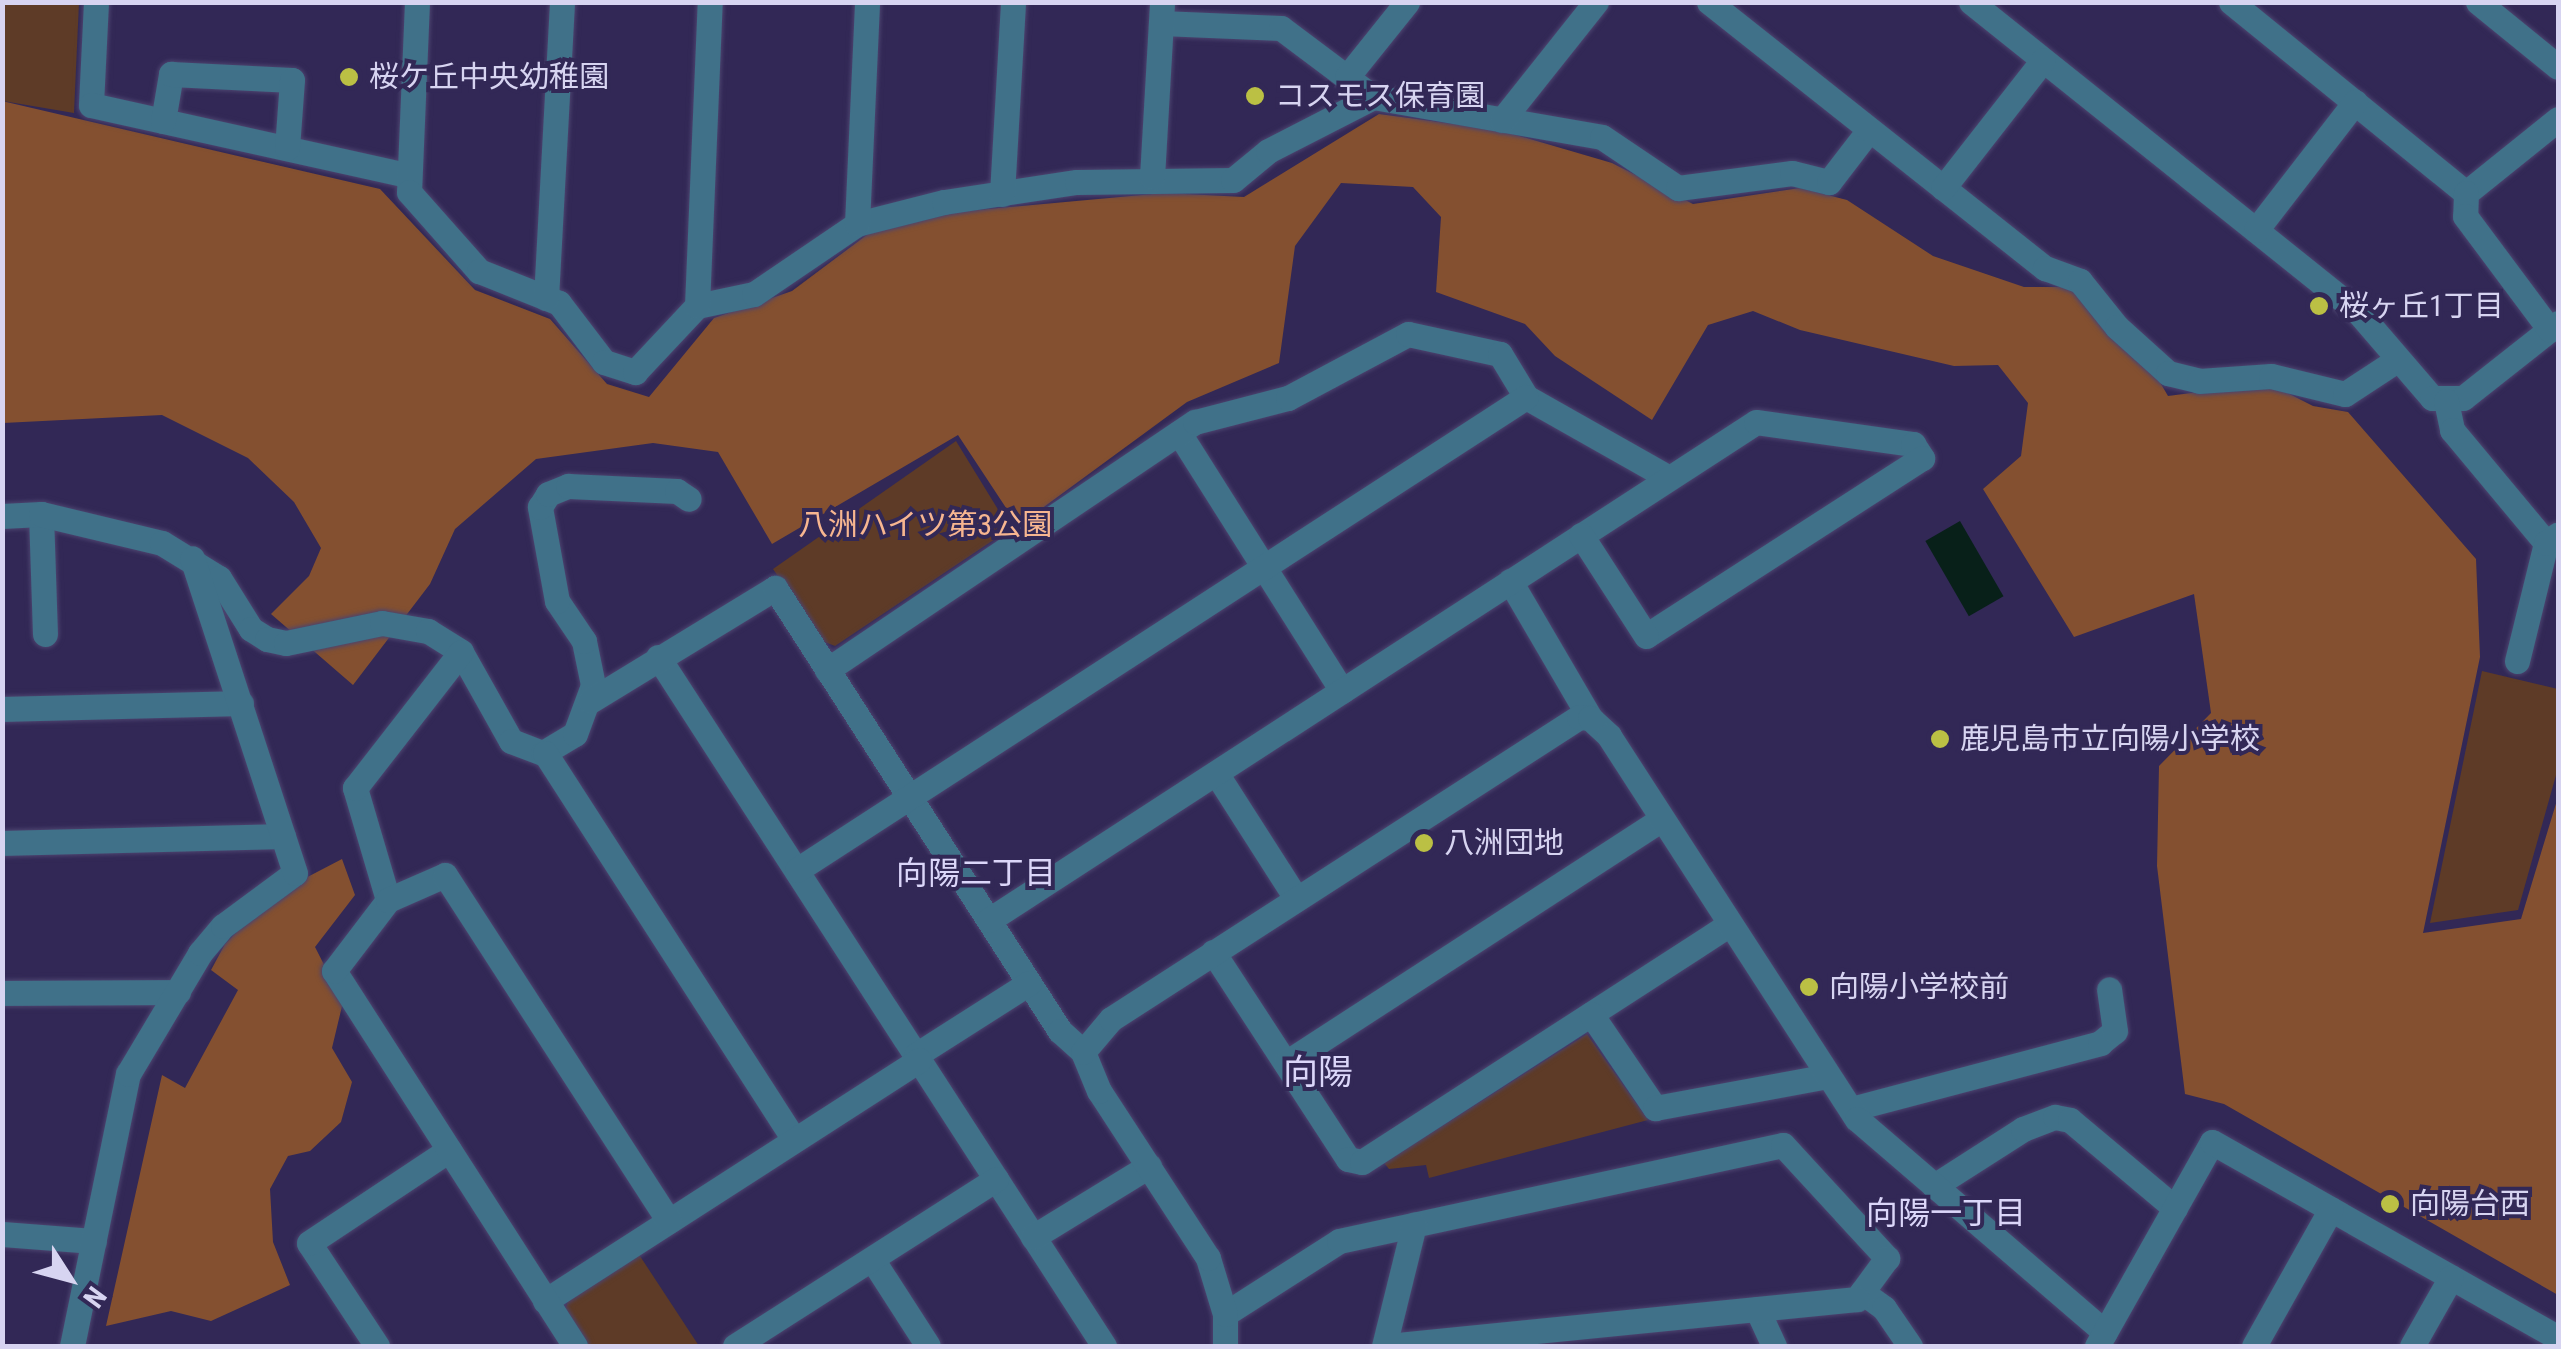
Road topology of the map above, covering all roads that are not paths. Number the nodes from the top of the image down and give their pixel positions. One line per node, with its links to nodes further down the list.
1 (96, 2): 21 (street)
2 (416, 2): 24 (street)
3 (562, 2): 31 (street)
4 (710, 2): 32 (street)
5 (868, 2): 29 (street)
6 (1014, 2): 28 (street)
7 (1407, 2): 16 (street)
8 (1596, 2): 20 (street)
9 (1709, 2): 22 (street)
10 (1971, 2): 14 (street)
11 (2230, 2): 18 (street)
12 (2478, 2): 15 (street)
13 (1161, 13): 16 (street); 25 (street)
14 (2043, 60): 26 (street); 30 (street)
15 (2558, 67)
16 (1347, 77): 17 (street)
17 (1373, 97): 20 (street); 25 (street)
18 (2355, 102): 27 (street); 30 (street)
19 (2558, 119): 27 (street)
20 (1502, 120): 22 (street)
21 (163, 121): 23 (street); 23 (street)
22 (1869, 130): 26 (street)
23 (287, 148): 24 (street)
24 (408, 174): 31 (street)
25 (1152, 177): 28 (street)
26 (1944, 188): 34 (street)
27 (2466, 193): 33 (street)
28 (1002, 194): 29 (street)
29 (856, 224): 32 (street)
30 (2256, 230): 34 (street)
31 (546, 298): 32 (street)
32 (697, 306)
33 (2554, 326): 36 (street)
34 (2398, 360): 36 (street)
35 (1526, 397): 37 (street); 38 (street); 45 (street)
36 (2446, 402): 43 (street)
37 (1179, 433): 45 (street); 51 (street)
38 (1669, 478): 42 (street); 42 (street)
39 (689, 499): 53 (street)
40 (41, 514): 41 (street); 44 (street); 47 (street)
41 (2, 516)
42 (1581, 535): 46 (street)
43 (2552, 538): 50 (street)
44 (192, 558): 48 (street); 54 (street)
45 (1263, 567): 52 (street); 59 (street)
46 (1510, 581): 52 (street); 56 (street)
47 (45, 634)
48 (460, 652): 57 (street); 65 (street)
49 (658, 657): 51 (street); 53 (street); 63 (street)
50 (2518, 661)
51 (827, 670): 59 (street)
52 (1342, 691): 58 (street)
53 (590, 701): 57 (street)
54 (241, 703): 55 (street); 61 (street)
55 (2, 709)
56 (1590, 718): 60 (street); 64 (street)
57 (545, 752): 79 (street)
58 (1216, 773): 64 (street); 66 (street)
59 (908, 798): 63 (street); 66 (street)
60 (1662, 818): 67 (street); 76 (street)
61 (283, 836): 62 (street); 71 (street)
62 (2, 844)
63 (797, 870): 75 (street)
64 (1296, 898): 68 (street)
65 (388, 900): 80 (street); 86 (street)
66 (989, 920): 69 (street)
67 (1730, 924): 73 (street); 77 (street)
68 (1214, 952): 74 (street); 76 (street)
69 (1029, 983): 74 (street); 75 (street)
70 (2109, 989): 78 (street)
71 (178, 992): 72 (street); 90 (street)
72 (2, 994)
73 (1590, 1014): 76 (street); 77 (street)
74 (1083, 1052): 81 (street)
75 (917, 1058): 79 (street); 82 (street)
76 (1286, 1063)
77 (1830, 1078): 78 (street)
78 (1851, 1109): 83 (street)
79 (794, 1140): 86 (street)
80 (449, 1150): 94 (street); 102 (street)
81 (1149, 1166): 89 (street); 96 (street)
82 (996, 1180): 89 (street); 91 (street)
83 (1934, 1186): 84 (street); 99 (street)
84 (2174, 1208): 85 (street); 99 (street)
85 (2331, 1210): 92 (street); 111 (street)
86 (669, 1221): 94 (street)
87 (1414, 1225): 93 (street); 96 (street); 108 (street)
88 (2, 1234): 90 (street)
89 (1033, 1237): 106 (street)
90 (94, 1241): 101 (street)
91 (872, 1259): 97 (street); 105 (street)
92 (2451, 1277): 98 (street); 112 (street)
93 (1862, 1292): 95 (street); 110 (street)
94 (546, 1301): 103 (street)
95 (1757, 1309): 100 (street); 109 (street)
96 (1226, 1314): 107 (street)
97 (772, 1337): 104 (street)
98 (2558, 1338): 113 (street)
99 (2101, 1339)
100 (1513, 1340): 108 (street)
101 (72, 1346)
102 (376, 1346)
103 (574, 1346)
104 (735, 1346)
105 (928, 1346)
106 (1104, 1346)
107 (1225, 1346)
108 (1385, 1346)
109 (1774, 1346)
110 (1910, 1346)
111 (2254, 1346)
112 (2412, 1346)
113 (2554, 1346)

